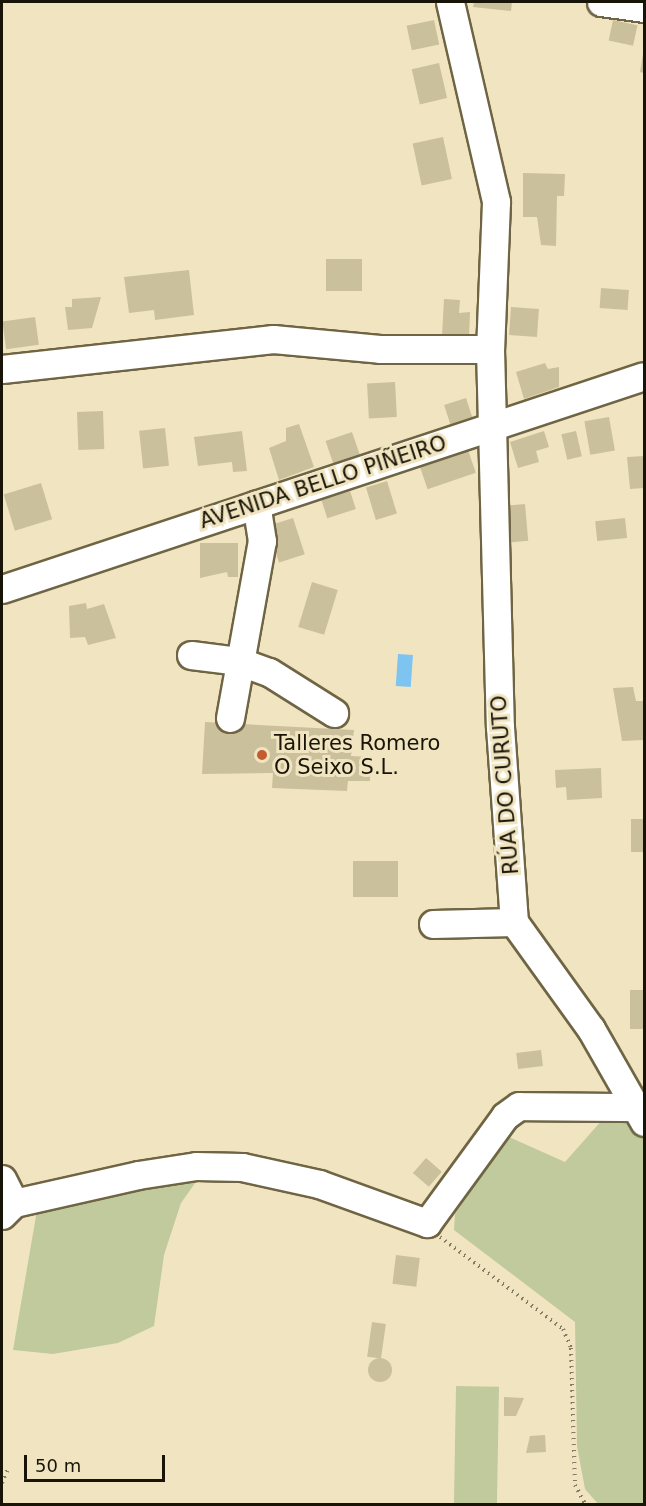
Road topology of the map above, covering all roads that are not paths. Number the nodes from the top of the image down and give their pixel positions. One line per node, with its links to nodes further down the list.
1 (450, 2): 4 (street, RÚA DO CURUTO)
2 (601, 2): 3 (street)
3 (645, 8)
4 (490, 349): 5 (street); 7 (street, RÚA DO CURUTO)
5 (2, 369)
6 (645, 376): 7 (street, AVENIDA BELLO PIÑEIRO)
7 (493, 426): 8 (street, AVENIDA BELLO PIÑEIRO); 14 (street, RÚA DO CURUTO)
8 (256, 504): 9 (street, AVENIDA BELLO PIÑEIRO); 11 (street)
9 (2, 589)
10 (191, 655): 11 (street)
11 (238, 661): 12 (street); 13 (street)
12 (334, 713)
13 (230, 718)
14 (514, 922): 15 (street); 16 (street)
15 (433, 924)
16 (640, 1114): 18 (street)
17 (2, 1179): 18 (street)
18 (8, 1209)

